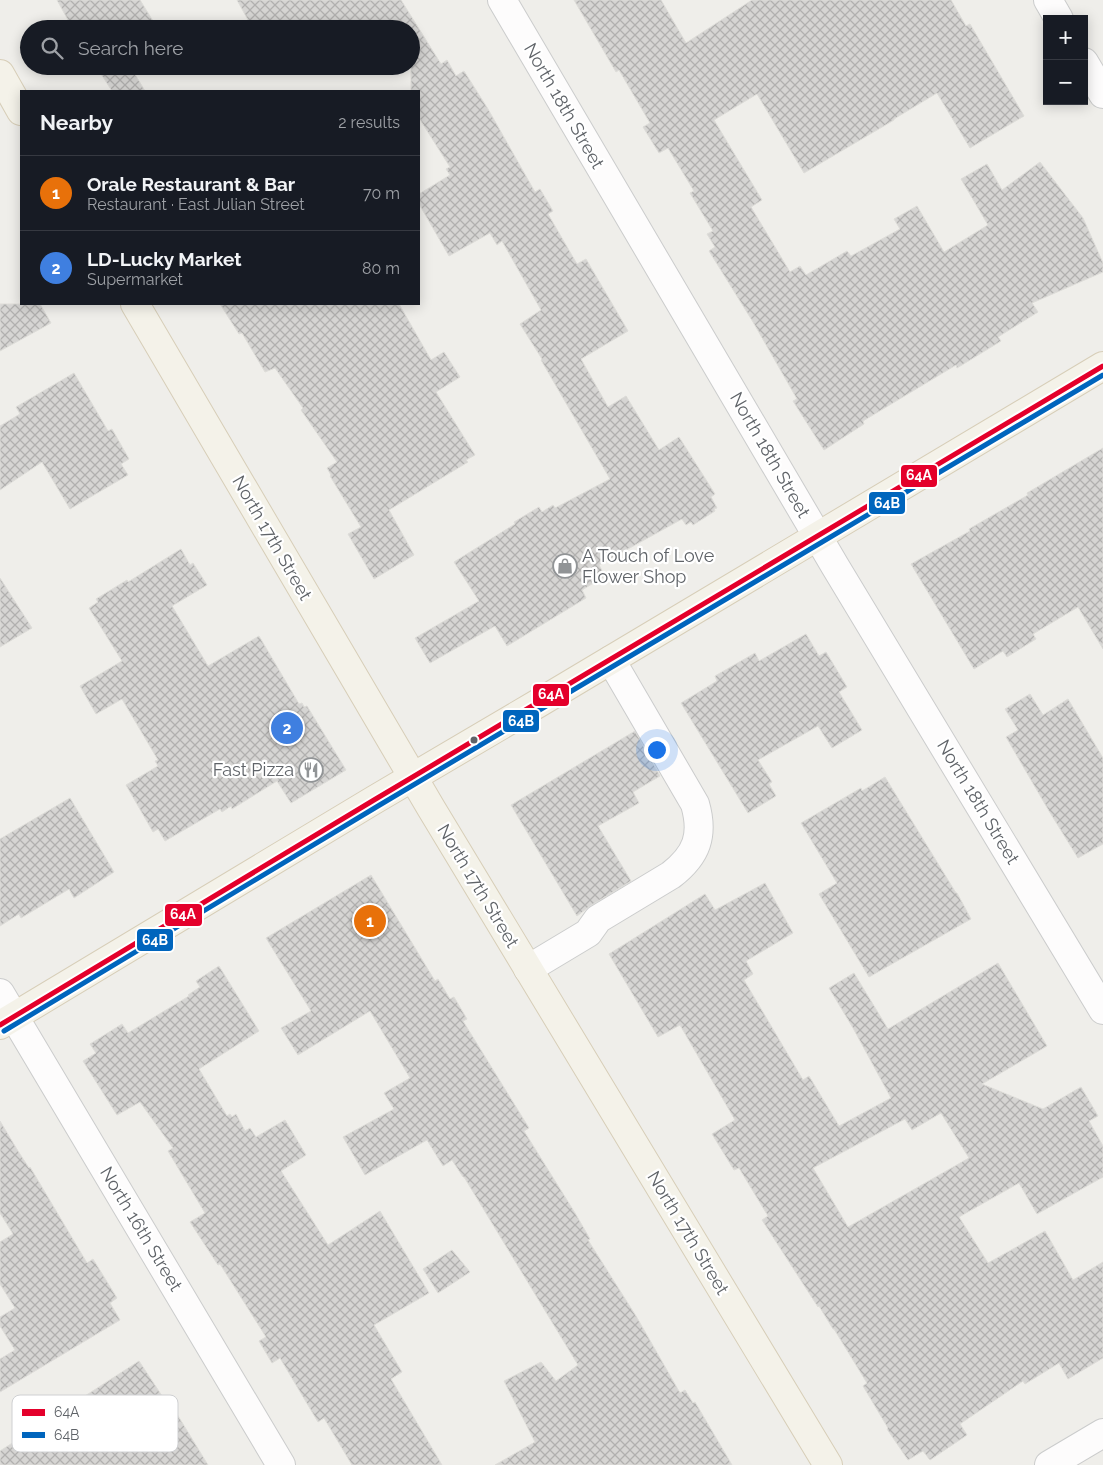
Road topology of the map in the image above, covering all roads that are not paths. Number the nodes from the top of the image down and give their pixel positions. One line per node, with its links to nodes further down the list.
1 (502, 0): 10 (street, North 18th Street)
2 (1048, 0): 3 (street)
3 (1057, 15)
4 (1088, 69): 6 (street)
5 (0, 74): 7 (main road)
6 (1103, 94)
7 (20, 108)
8 (136, 305): 12 (main road, North 17th Street)
9 (1103, 366): 10 (main road)
10 (818, 536): 11 (main road); 15 (street, North 18th Street)
11 (611, 660): 12 (main road); 13 (street)
12 (413, 777): 13 (main road, North 17th Street); 16 (main road)
13 (528, 969): 19 (main road, North 17th Street)
14 (0, 993): 16 (street, North 16th Street)
15 (1103, 1010)
16 (7, 1021): 18 (street, North 16th Street)
17 (1103, 1433): 20 (street)
18 (281, 1465)
19 (828, 1465)
20 (1049, 1465)

